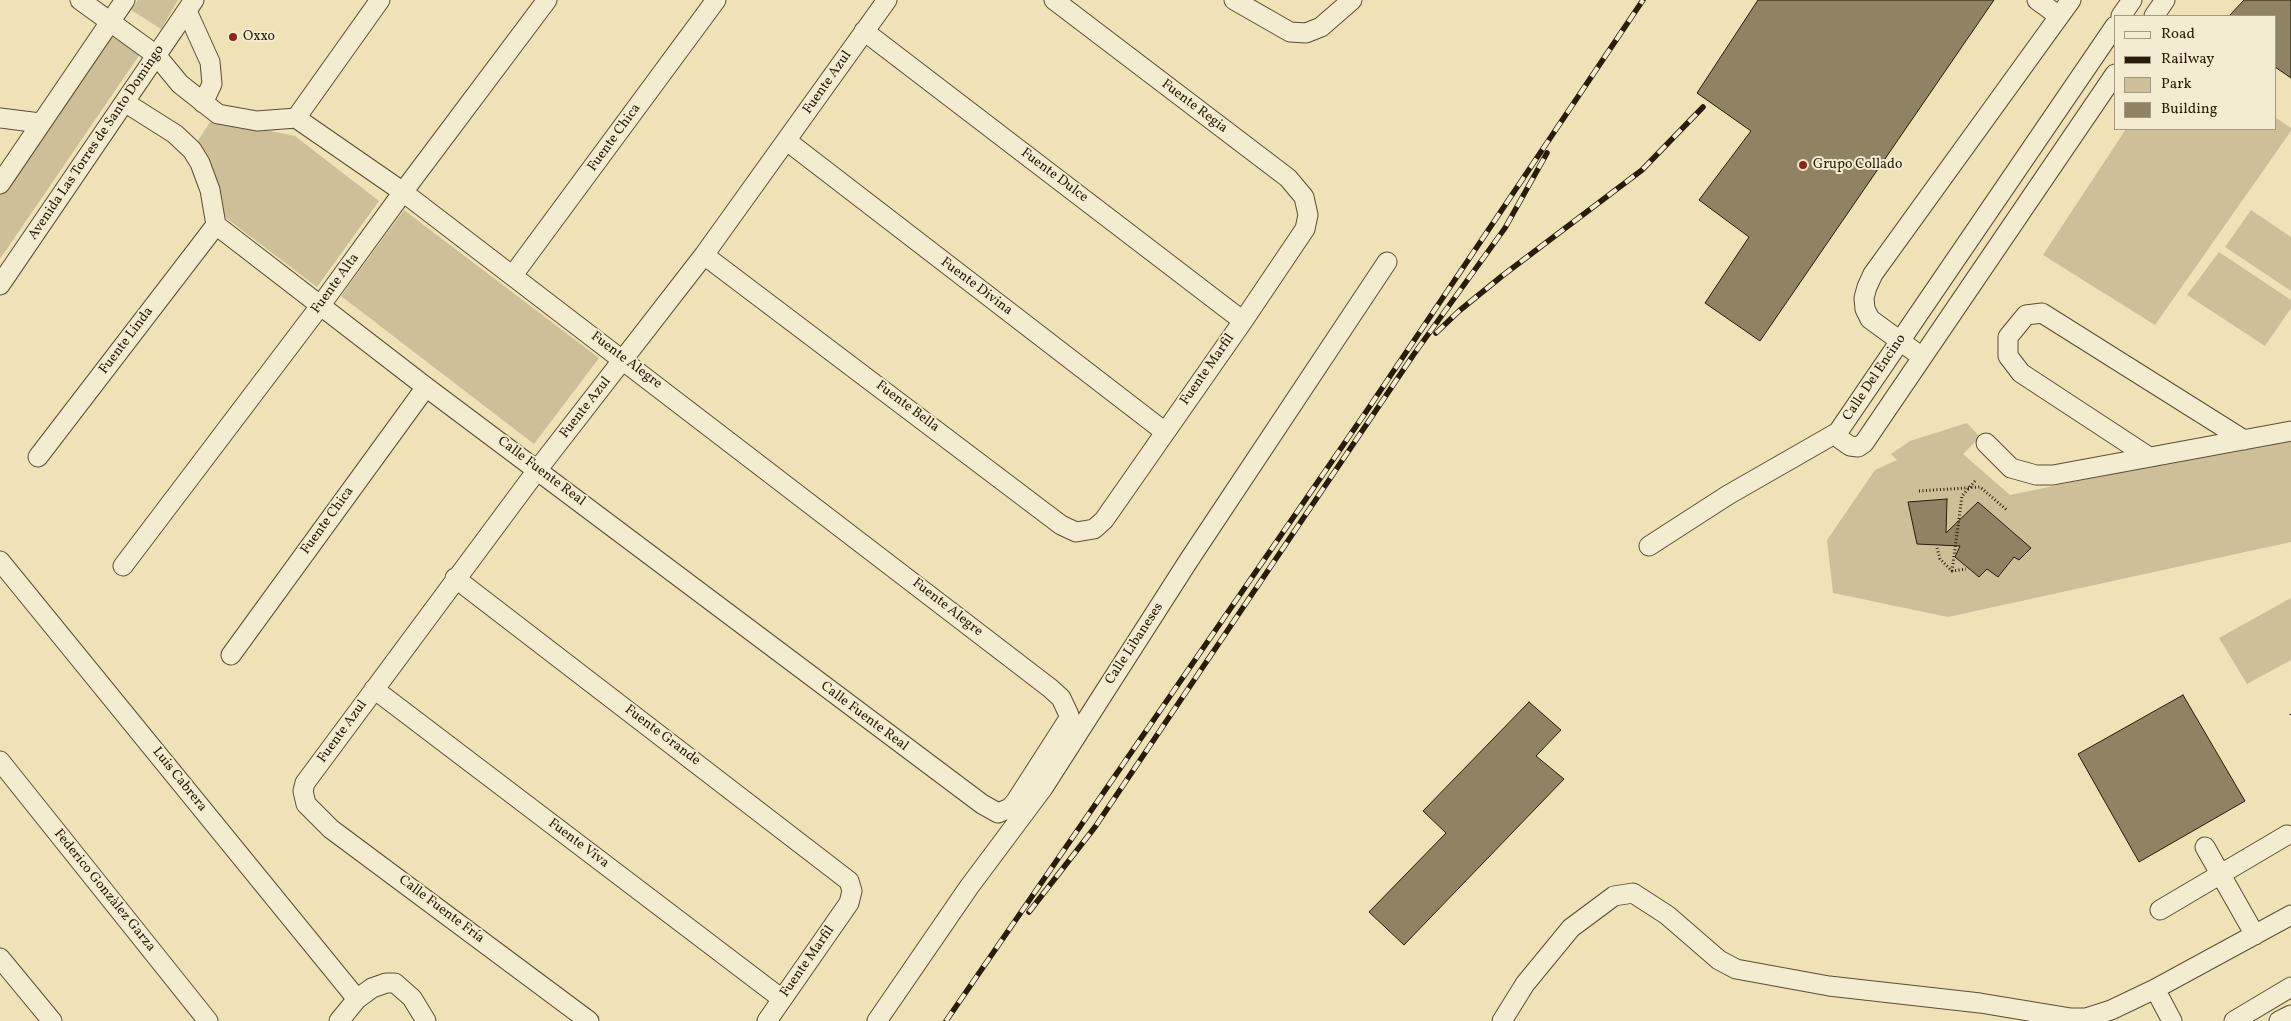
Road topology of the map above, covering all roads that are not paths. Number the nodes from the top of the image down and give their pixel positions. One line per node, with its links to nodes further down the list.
1 (80, 0): 18 (street)
2 (125, 0): 18 (street)
3 (380, 0): 26 (street)
4 (547, 0): 30 (street, Fuente Alta)
5 (716, 0): 35 (street, Fuente Chica)
6 (887, 0): 20 (street, Fuente Azul)
7 (1054, 0): 32 (street, Fuente Regia)
8 (1234, 0): 9 (street)
9 (1352, 0)
10 (2037, 0): 17 (street)
11 (2072, 0): 17 (street)
12 (2132, 0): 15 (street)
13 (2165, 0): 16 (street)
14 (190, 5): 21 (street, Avenida Las Torres de Santo Domingo); 24 (street)
15 (2122, 15)
16 (2155, 15)
17 (2059, 16): 39 (street)
18 (111, 20): 21 (street); 27 (street)
19 (2114, 27): 39 (street, Calle Del Encino)
20 (864, 31): 28 (street, Fuente Azul); 38 (street, Fuente Dulce)
21 (156, 54): 23 (street, Avenida Las Torres de Santo Domingo); 24 (street)
22 (2114, 75): 40 (street, Calle Del Encino)
23 (126, 103): 31 (street); 36 (street, Avenida Las Torres de Santo Domingo)
24 (204, 103): 26 (street)
25 (0, 118): 27 (street)
26 (296, 118): 30 (street, Fuente Alegre)
27 (40, 123): 29 (street)
28 (787, 141): 33 (street, Fuente Azul); 44 (street, Fuente Divina)
29 (0, 184)
30 (403, 192): 35 (street, Fuente Alegre); 37 (street, Fuente Alta)
31 (216, 225): 37 (street, Calle Fuente Real); 49 (street, Fuente Linda)
32 (1305, 229): 38 (street, Fuente Marfil)
33 (704, 255): 41 (street, Fuente Azul); 51 (street, Fuente Bella)
34 (1387, 262): 80 (street, Calle Libaneses)
35 (513, 275): 41 (street, Fuente Alegre)
36 (0, 285)
37 (320, 306): 42 (street, Calle Fuente Real); 54 (street, Fuente Alta)
38 (1243, 321): 44 (street, Fuente Marfil)
39 (1900, 341): 40 (street); 45 (street, Calle Del Encino)
40 (1922, 357): 45 (street, Calle Del Encino)
41 (624, 359): 50 (street, Fuente Azul); 60 (street, Fuente Alegre)
42 (426, 387): 50 (street, Calle Fuente Real); 56 (street, Fuente Chica)
43 (2291, 431): 46 (street)
44 (1165, 432): 51 (street, Fuente Marfil)
45 (1838, 432): 52 (street)
46 (2244, 440): 48 (street); 48 (street)
47 (1986, 443): 48 (street)
48 (2149, 457)
49 (38, 458)
50 (538, 469): 55 (street, Fuente Azul); 60 (street, Calle Fuente Real)
51 (1110, 511)
52 (1649, 546)
53 (0, 561): 71 (street, Luis Cabrera)
54 (122, 566)
55 (456, 578): 57 (street, Fuente Azul); 64 (street, Fuente Grande)
56 (231, 655)
57 (374, 689): 59 (street, Fuente Azul); 72 (street, Fuente Viva)
58 (0, 761): 75 (street, Federico Gonzàlez Garza)
59 (303, 791): 78 (street, Calle Fuente Fría)
60 (998, 813)
61 (2288, 835): 63 (street)
62 (2205, 847): 63 (street)
63 (2220, 874): 65 (street); 67 (street)
64 (849, 903): 72 (street, Fuente Marfil)
65 (2160, 910)
66 (2291, 915): 67 (street)
67 (2255, 935): 70 (street)
68 (0, 958): 74 (street)
69 (2291, 987): 83 (street)
70 (2155, 989): 81 (street); 82 (street)
71 (357, 999): 76 (street); 77 (street)
72 (782, 999): 79 (street, Fuente Marfil)
73 (2291, 1015): 84 (street)
74 (52, 1021)
75 (208, 1021)
76 (339, 1021)
77 (426, 1021)
78 (589, 1021)
79 (767, 1021)
80 (876, 1021)
81 (1502, 1021)
82 (2172, 1021)
83 (2234, 1021)
84 (2279, 1021)

